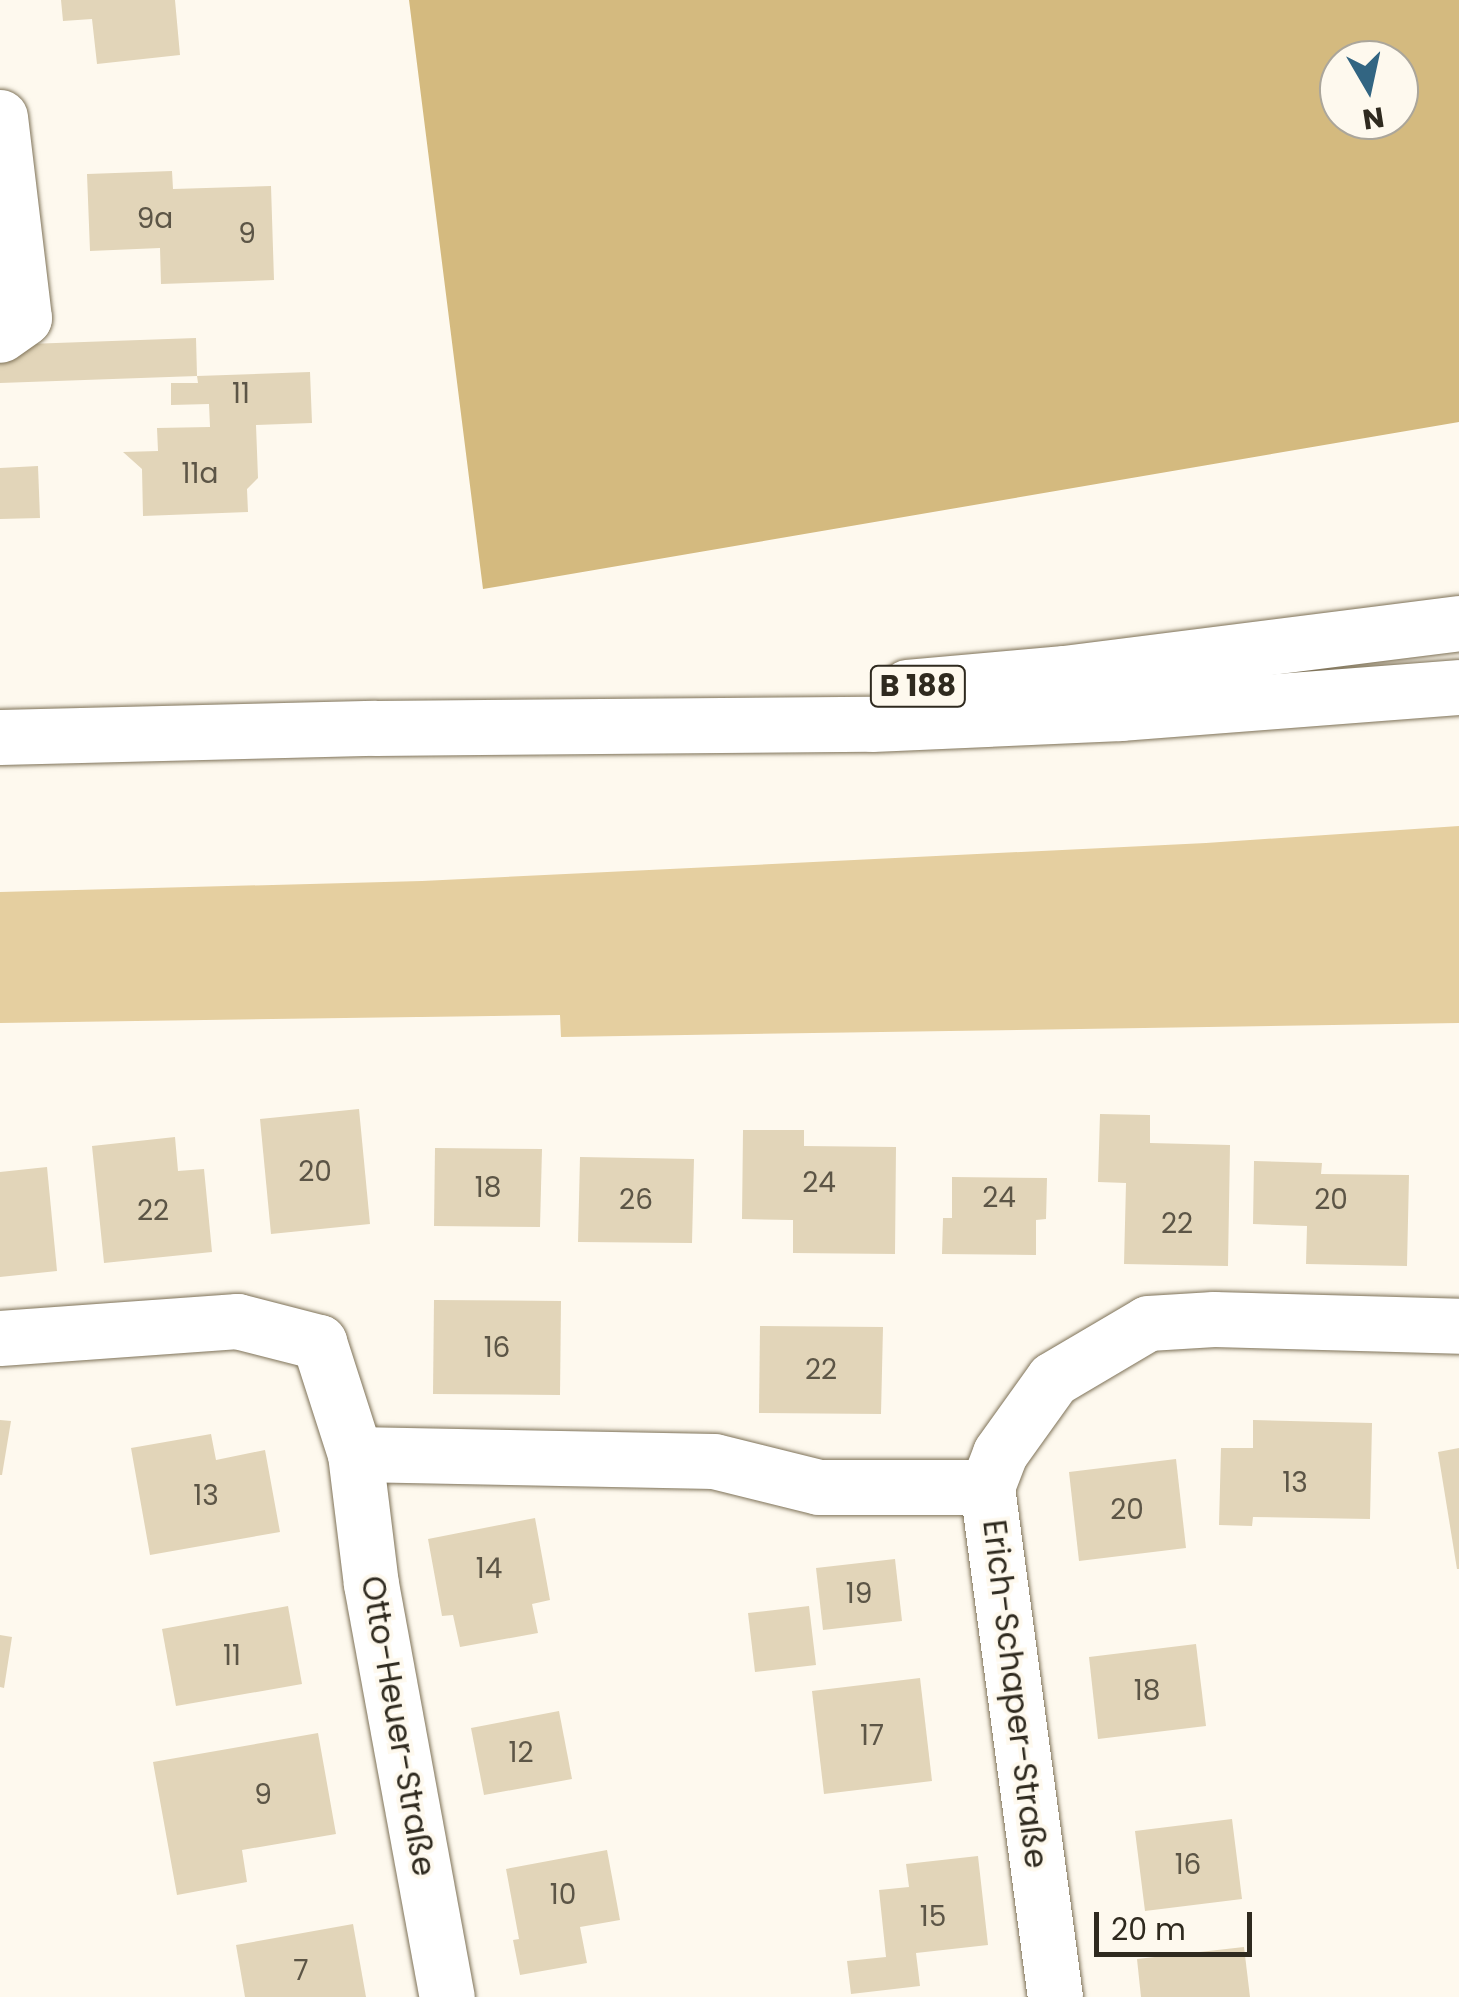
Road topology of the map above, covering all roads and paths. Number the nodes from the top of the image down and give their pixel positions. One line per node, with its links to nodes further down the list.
1 (0, 117): 2 (street)
2 (0, 335)
3 (1459, 623): 5 (street, B 188)
4 (1459, 687): 5 (street, B 188)
5 (375, 728): 6 (street, B 188)
6 (0, 738)
7 (1459, 1326): 10 (street)
8 (0, 1338): 9 (street, Otto-Heuer-Straße)
9 (356, 1454): 10 (street, Erich-Schaper-Straße); 11 (street, Otto-Heuer-Straße)
10 (987, 1486): 12 (street, Erich-Schaper-Straße)
11 (447, 1997)
12 (1055, 1997)

